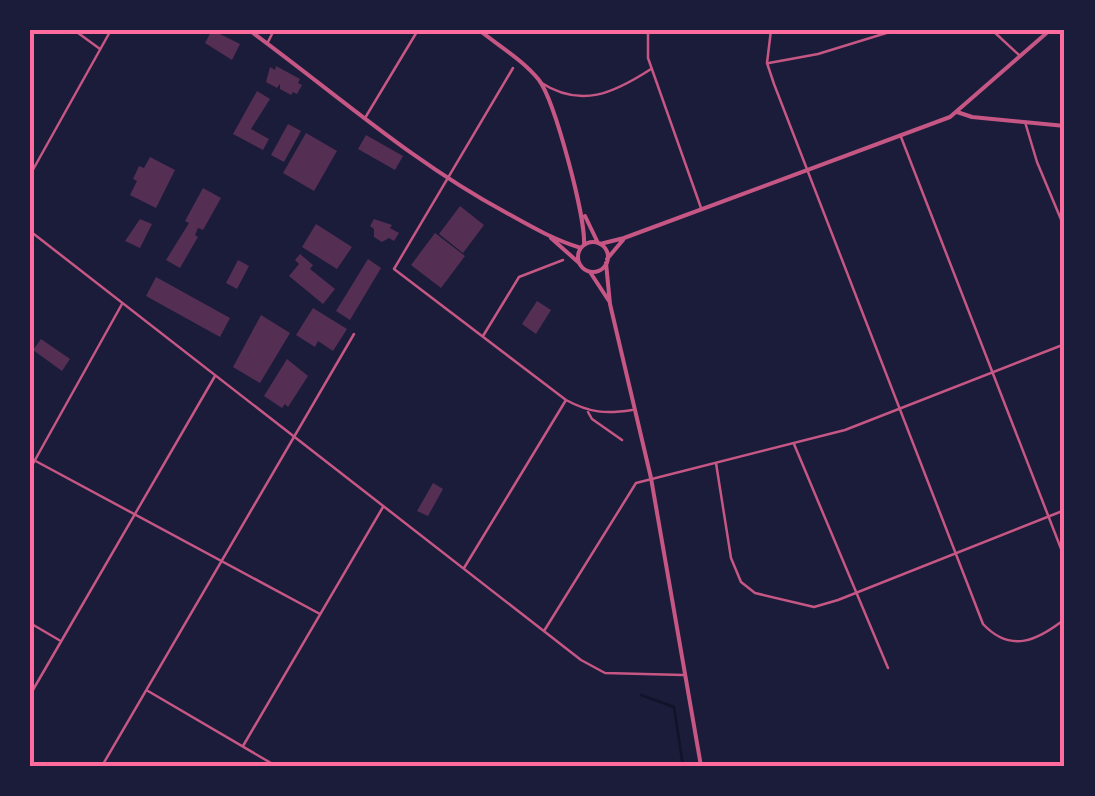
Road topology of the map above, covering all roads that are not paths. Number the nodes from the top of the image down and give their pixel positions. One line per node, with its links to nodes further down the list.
1 (74, 30): 13 (street)
2 (111, 30): 13 (street)
3 (249, 30): 12 (street)
4 (274, 30): 12 (street)
5 (418, 30): 22 (street)
6 (479, 30): 18 (street)
7 (648, 30): 17 (street)
8 (771, 30): 15 (street)
9 (896, 30): 15 (street)
10 (992, 30): 14 (street)
11 (1050, 30): 14 (street)
12 (267, 44): 22 (street)
13 (100, 50): 27 (street)
14 (1020, 56): 21 (street)
15 (768, 63): 26 (street)
16 (513, 68): 28 (street)
17 (651, 68): 19 (street); 29 (street)
18 (539, 81): 19 (street); 20 (street)
19 (558, 94): 20 (street)
20 (552, 112): 30 (street)
21 (957, 112): 23 (street); 25 (street)
22 (364, 119): 28 (street)
23 (1024, 121): 24 (street); 31 (street)
24 (1065, 126)
25 (901, 137): 26 (street); 46 (street)
26 (806, 171): 29 (street); 50 (street)
27 (30, 175)
28 (447, 179): 33 (street); 44 (street)
29 (701, 209): 34 (street)
30 (583, 212): 35 (street); 36 (street)
31 (1065, 229)
32 (30, 231): 41 (street)
33 (548, 236): 36 (street); 39 (street)
34 (624, 238): 35 (street); 38 (street)
35 (598, 244): 36 (street); 38 (street)
36 (582, 246): 39 (street)
37 (563, 260): 44 (street)
38 (607, 261): 40 (street); 42 (street)
39 (579, 263): 40 (street)
40 (590, 272): 42 (street)
41 (123, 304): 47 (street); 55 (street)
42 (610, 304): 49 (street)
43 (354, 334): 52 (street)
44 (482, 337): 48 (street)
45 (1065, 344): 46 (street)
46 (992, 372): 50 (street); 62 (street)
47 (215, 376): 52 (street); 61 (street)
48 (566, 400): 51 (street); 66 (street)
49 (636, 409): 51 (street); 58 (street)
50 (898, 409): 54 (street); 63 (street)
51 (587, 410): 53 (street)
52 (295, 438): 59 (street); 65 (street)
53 (622, 440)
54 (793, 443): 56 (street); 67 (street)
55 (32, 459): 57 (street); 61 (street)
56 (716, 462): 58 (street); 67 (street)
57 (30, 469)
58 (651, 478): 71 (street); 74 (street)
59 (383, 507): 66 (street); 68 (street)
60 (1065, 510): 62 (street)
61 (135, 515): 65 (street); 72 (street)
62 (1048, 516): 63 (street); 64 (street)
63 (954, 553): 67 (street); 69 (street)
64 (1065, 560)
65 (222, 562): 68 (street); 75 (street)
66 (463, 569): 71 (street)
67 (856, 592): 73 (street)
68 (320, 614): 77 (street)
69 (1065, 619)
70 (30, 624): 72 (street)
71 (543, 632): 74 (street)
72 (60, 641): 76 (street)
73 (888, 668)
74 (685, 675): 80 (street)
75 (147, 690): 77 (street); 78 (street)
76 (30, 695)
77 (243, 746): 79 (street)
78 (102, 766)
79 (276, 766)
80 (701, 766)

